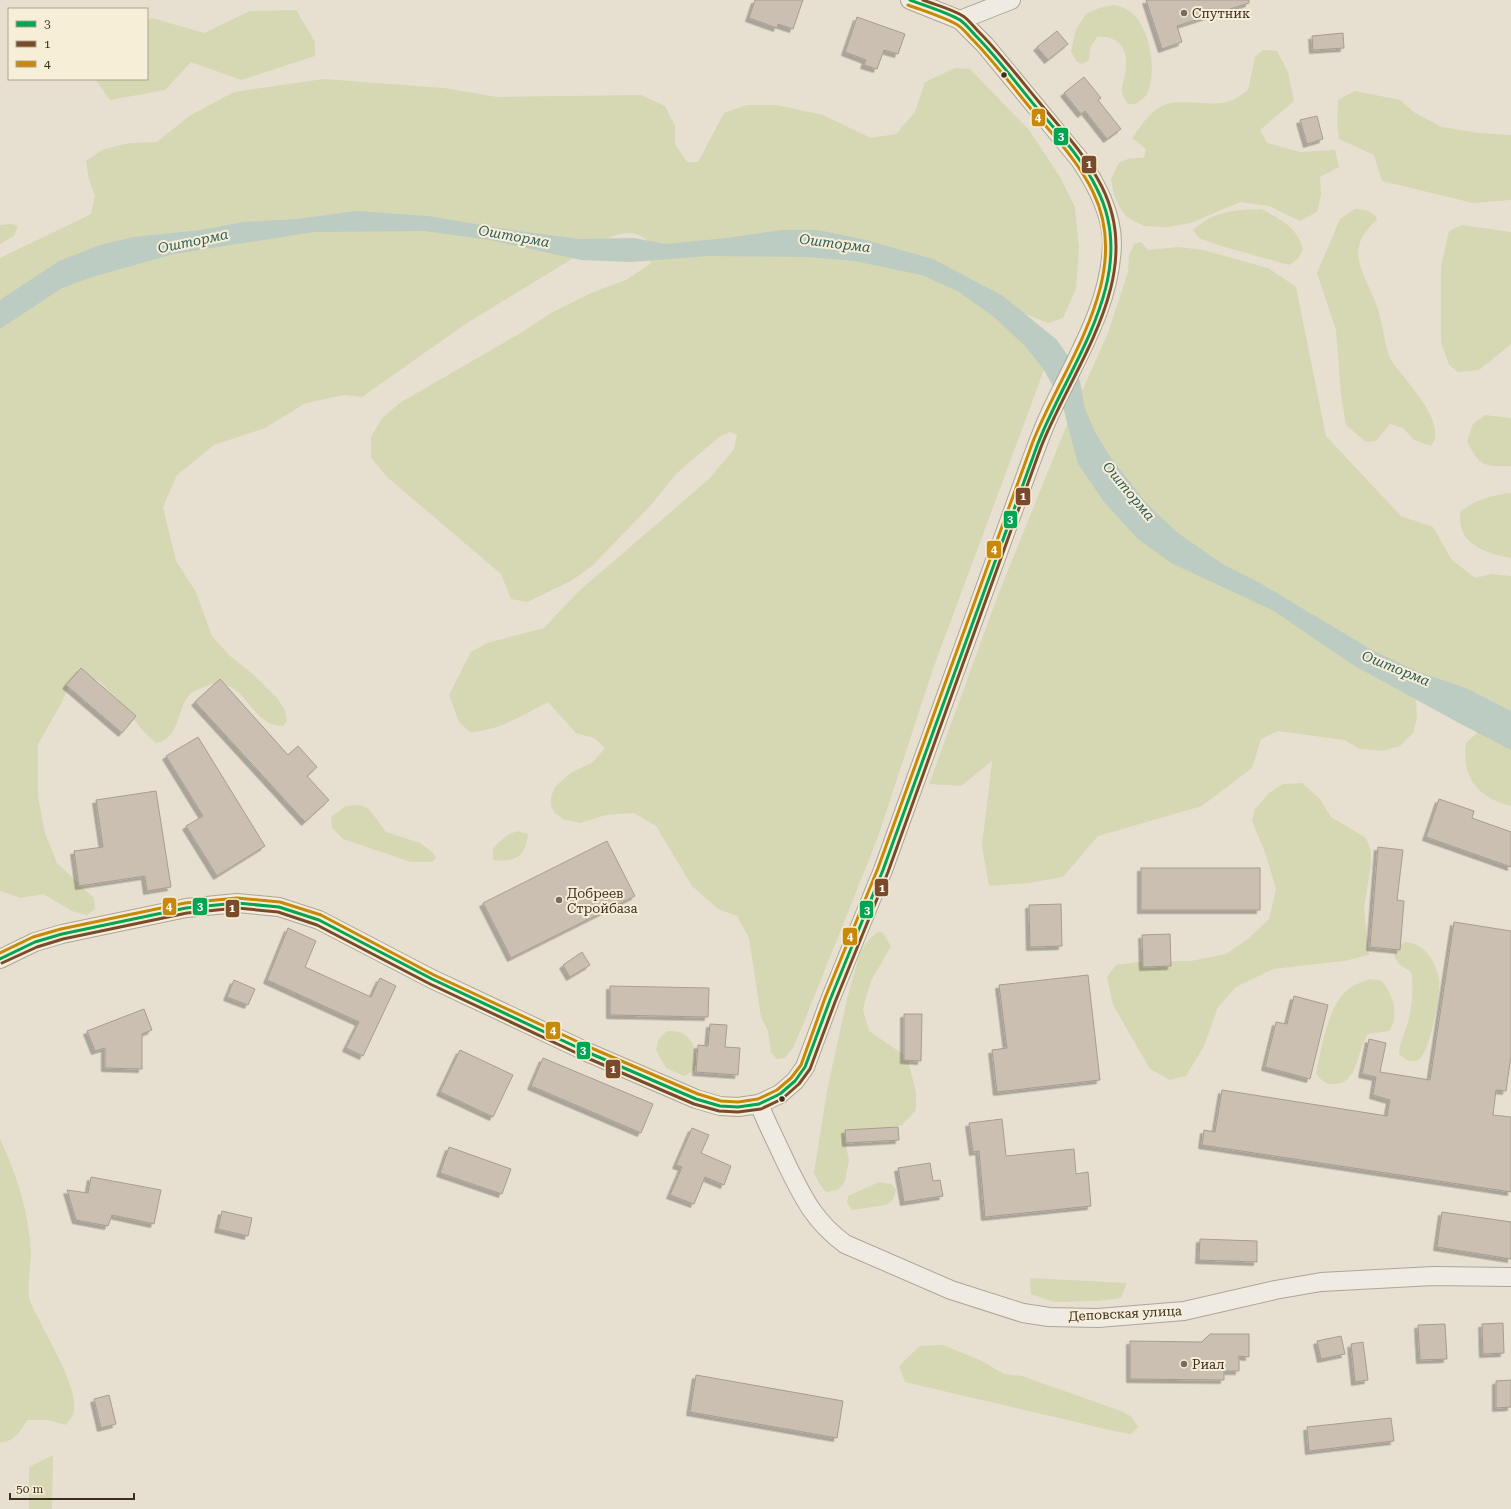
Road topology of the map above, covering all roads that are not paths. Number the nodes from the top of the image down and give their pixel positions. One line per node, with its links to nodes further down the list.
1 (910, 0): 3 (street)
2 (1011, 0): 3 (street)
3 (960, 20): 5 (street)
4 (0, 959): 5 (street)
5 (759, 1104): 6 (street, Деповская улица)
6 (1511, 1277)

